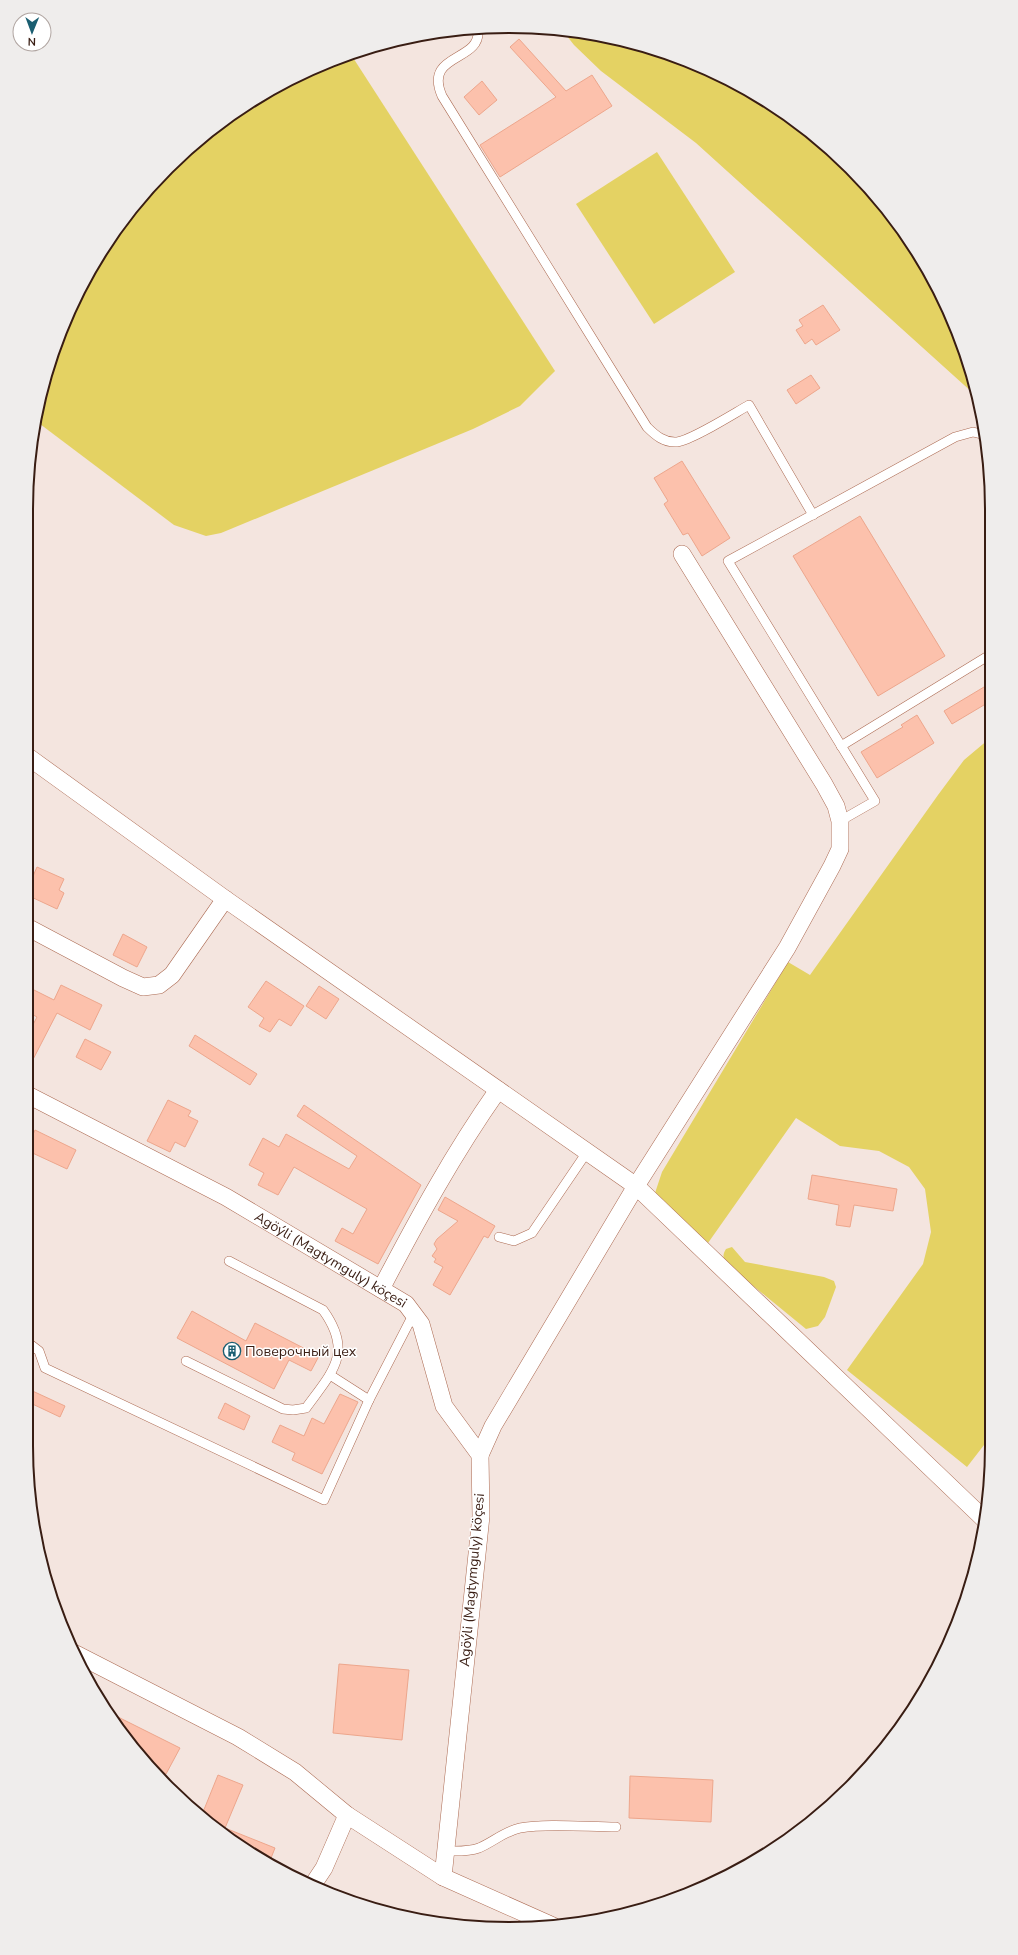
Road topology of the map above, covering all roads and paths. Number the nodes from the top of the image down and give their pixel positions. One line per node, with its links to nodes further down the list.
1 (478, 34): 3 (lane)
2 (979, 433): 3 (lane)
3 (812, 515): 6 (lane)
4 (682, 554): 8 (street)
5 (985, 658): 6 (lane)
6 (841, 746): 8 (lane)
7 (33, 760): 9 (street)
8 (840, 821): 14 (street)
9 (225, 899): 10 (street); 11 (street)
10 (33, 931)
11 (498, 1090): 13 (street); 17 (street)
12 (33, 1098): 17 (street, Agöýli (Magtymguly) köçesi)
13 (587, 1152): 14 (street); 15 (lane)
14 (636, 1186): 23 (street); 24 (street)
15 (499, 1237)
16 (229, 1261): 21 (lane)
17 (381, 1289): 18 (street, Agöýli (Magtymguly) köçesi)
18 (414, 1313): 22 (lane); 23 (street, Agöýli (Magtymguly) köçesi)
19 (33, 1346): 22 (lane)
20 (186, 1361): 21 (lane)
21 (330, 1375): 22 (lane)
22 (369, 1400)
23 (480, 1455): 28 (street, Agöýli (Magtymguly) köçesi)
24 (980, 1515)
25 (82, 1657): 26 (street)
26 (347, 1814): 29 (street); 30 (street)
27 (616, 1827): 28 (lane)
28 (445, 1851): 29 (street, Agöýli (Magtymguly) köçesi)
29 (443, 1877): 31 (street)
30 (315, 1881)
31 (541, 1921)

